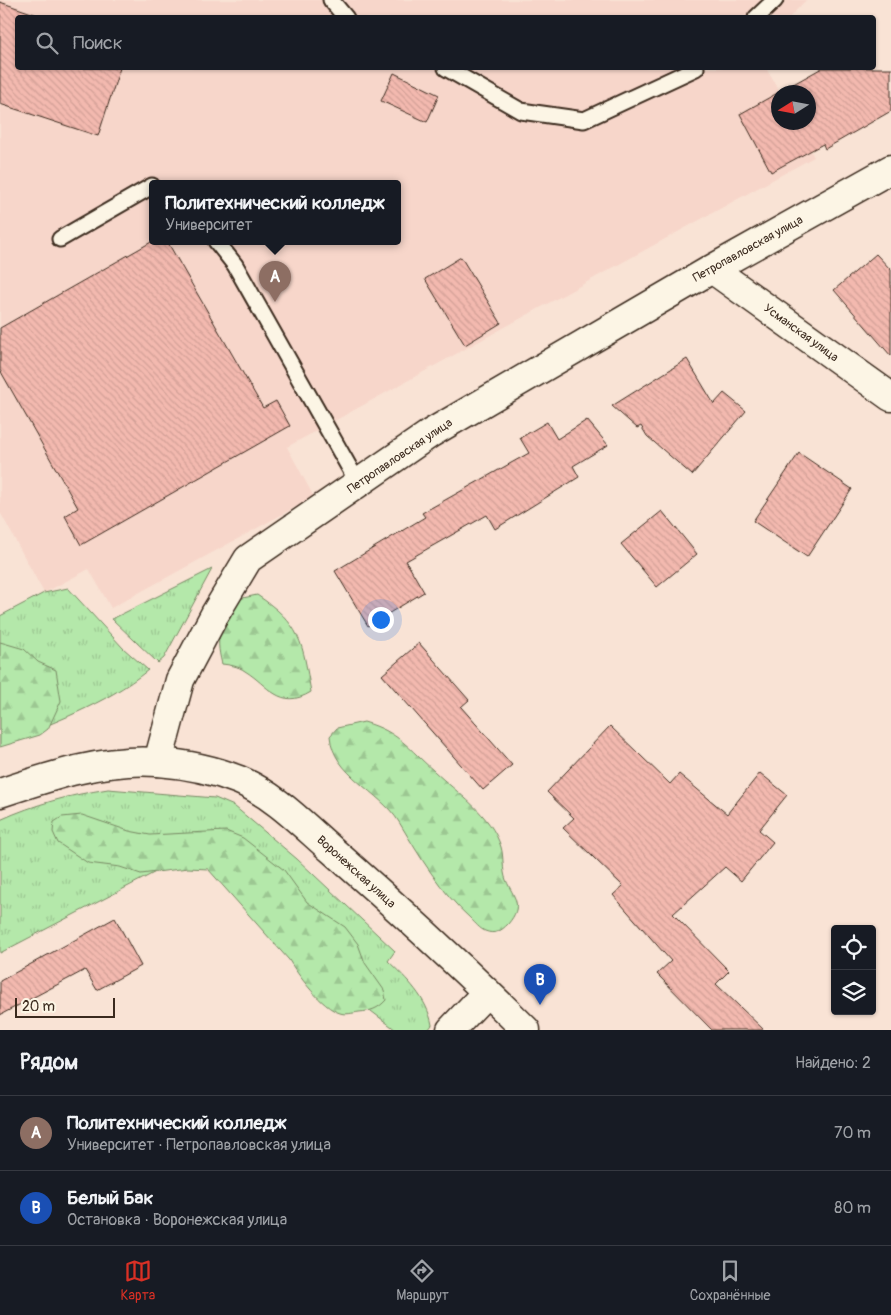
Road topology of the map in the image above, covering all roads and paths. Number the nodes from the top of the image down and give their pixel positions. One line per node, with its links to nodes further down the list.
1 (331, 0): 3 (lane)
2 (775, 0): 4 (lane)
3 (344, 15)
4 (759, 15)
5 (449, 70): 6 (lane)
6 (692, 70)
7 (891, 169): 11 (street, Петропавловская улица)
8 (149, 188): 9 (lane)
9 (60, 239)
10 (219, 245): 13 (lane)
11 (712, 269): 12 (street, Усманская улица); 13 (street, Петропавловская улица)
12 (891, 397)
13 (358, 483): 14 (street, Петропавловская улица)
14 (158, 762): 15 (street); 16 (street, Воронежская улица)
15 (0, 793)
16 (487, 992): 17 (street); 18 (street, Воронежская улица)
17 (451, 1030)
18 (526, 1030)

